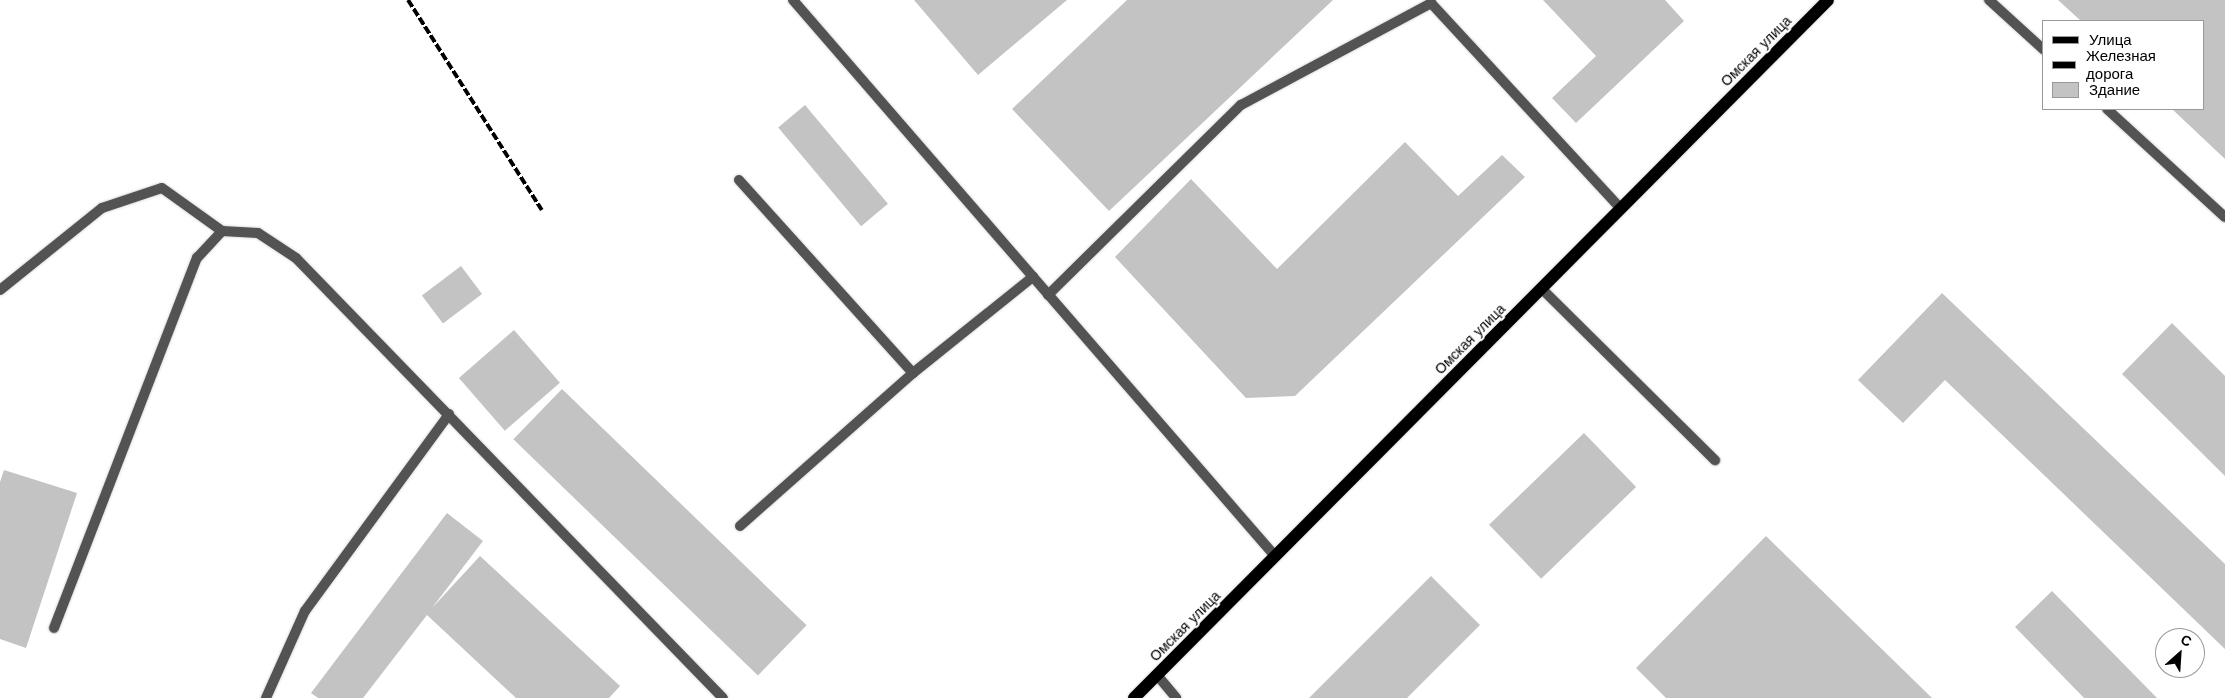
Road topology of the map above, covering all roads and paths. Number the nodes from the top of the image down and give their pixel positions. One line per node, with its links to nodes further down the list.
1 (793, 0): 10 (lane)
2 (1828, 0): 7 (main road, Омская улица)
3 (1989, 0): 4 (lane)
4 (2042, 48)
5 (2108, 110): 8 (lane)
6 (739, 180): 14 (lane)
7 (1621, 209): 11 (main road, Омская улица); 13 (lane)
8 (2225, 217)
9 (222, 231): 12 (lane); 15 (lane); 19 (lane)
10 (1033, 277): 13 (lane); 14 (lane)
11 (1542, 288): 16 (lane); 18 (main road, Омская улица)
12 (0, 290)
13 (1048, 295): 18 (lane)
14 (913, 373): 17 (lane)
15 (449, 414): 21 (lane); 22 (lane)
16 (1715, 460)
17 (740, 526)
18 (1275, 556): 20 (main road, Омская улица)
19 (54, 628)
20 (1157, 675): 23 (main road, Омская улица); 24 (lane)
21 (266, 698)
22 (723, 698)
23 (1134, 698)
24 (1176, 698)

